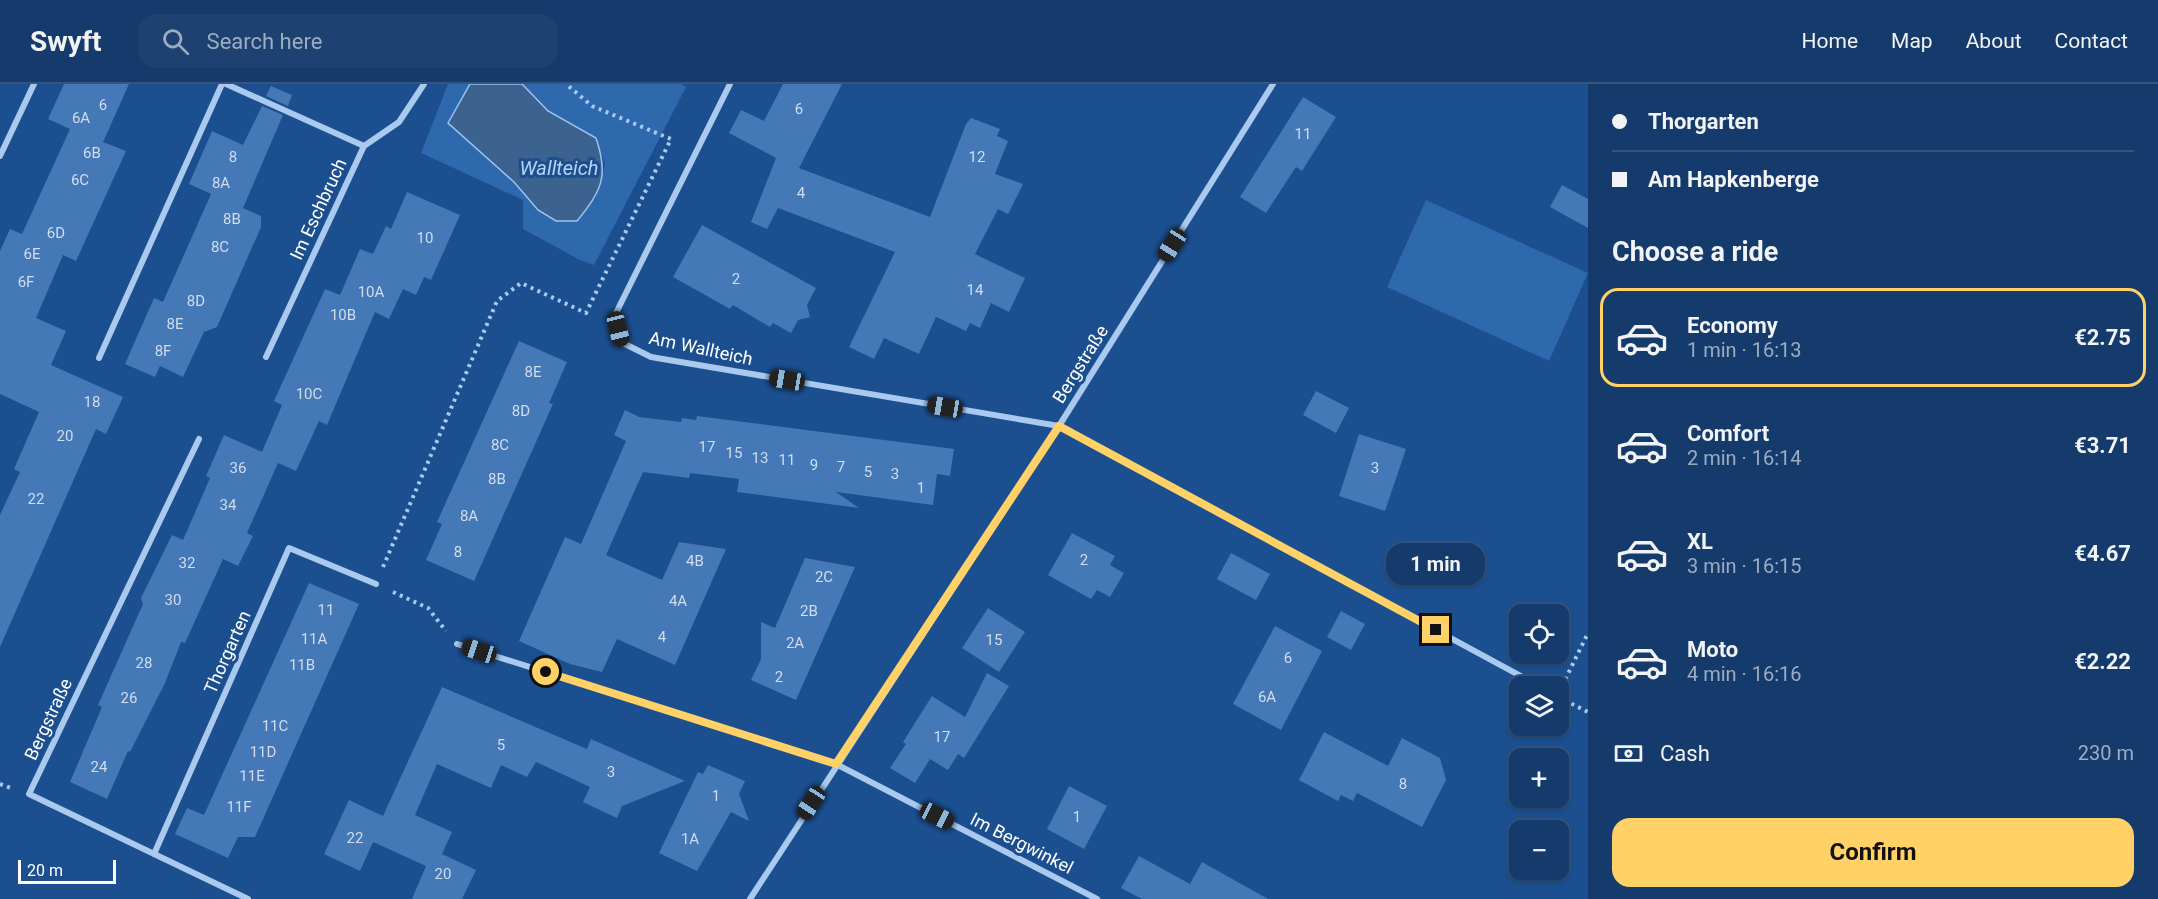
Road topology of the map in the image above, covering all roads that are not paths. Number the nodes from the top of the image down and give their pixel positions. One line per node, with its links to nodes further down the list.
1 (34, 84): 7 (street)
2 (224, 84): 6 (street, Im Eschbruch); 9 (street, Im Eschbruch)
3 (424, 84): 6 (street)
4 (730, 84): 10 (street, Am Wallteich)
5 (1274, 84): 10 (street, Bergstraße)
6 (364, 146): 8 (street, Im Eschbruch)
7 (0, 156)
8 (266, 357)
9 (99, 358)
10 (1059, 426): 14 (street); 15 (street, Bergstraße)
11 (199, 439): 16 (street, Bergstraße)
12 (376, 584): 16 (street, Thorgarten)
13 (457, 644): 15 (street)
14 (1521, 676)
15 (836, 764): 18 (street, Bergstraße); 19 (street, Im Bergwinkel)
16 (153, 854): 17 (street, Bergstraße)
17 (248, 899)
18 (750, 899)
19 (1097, 899)

